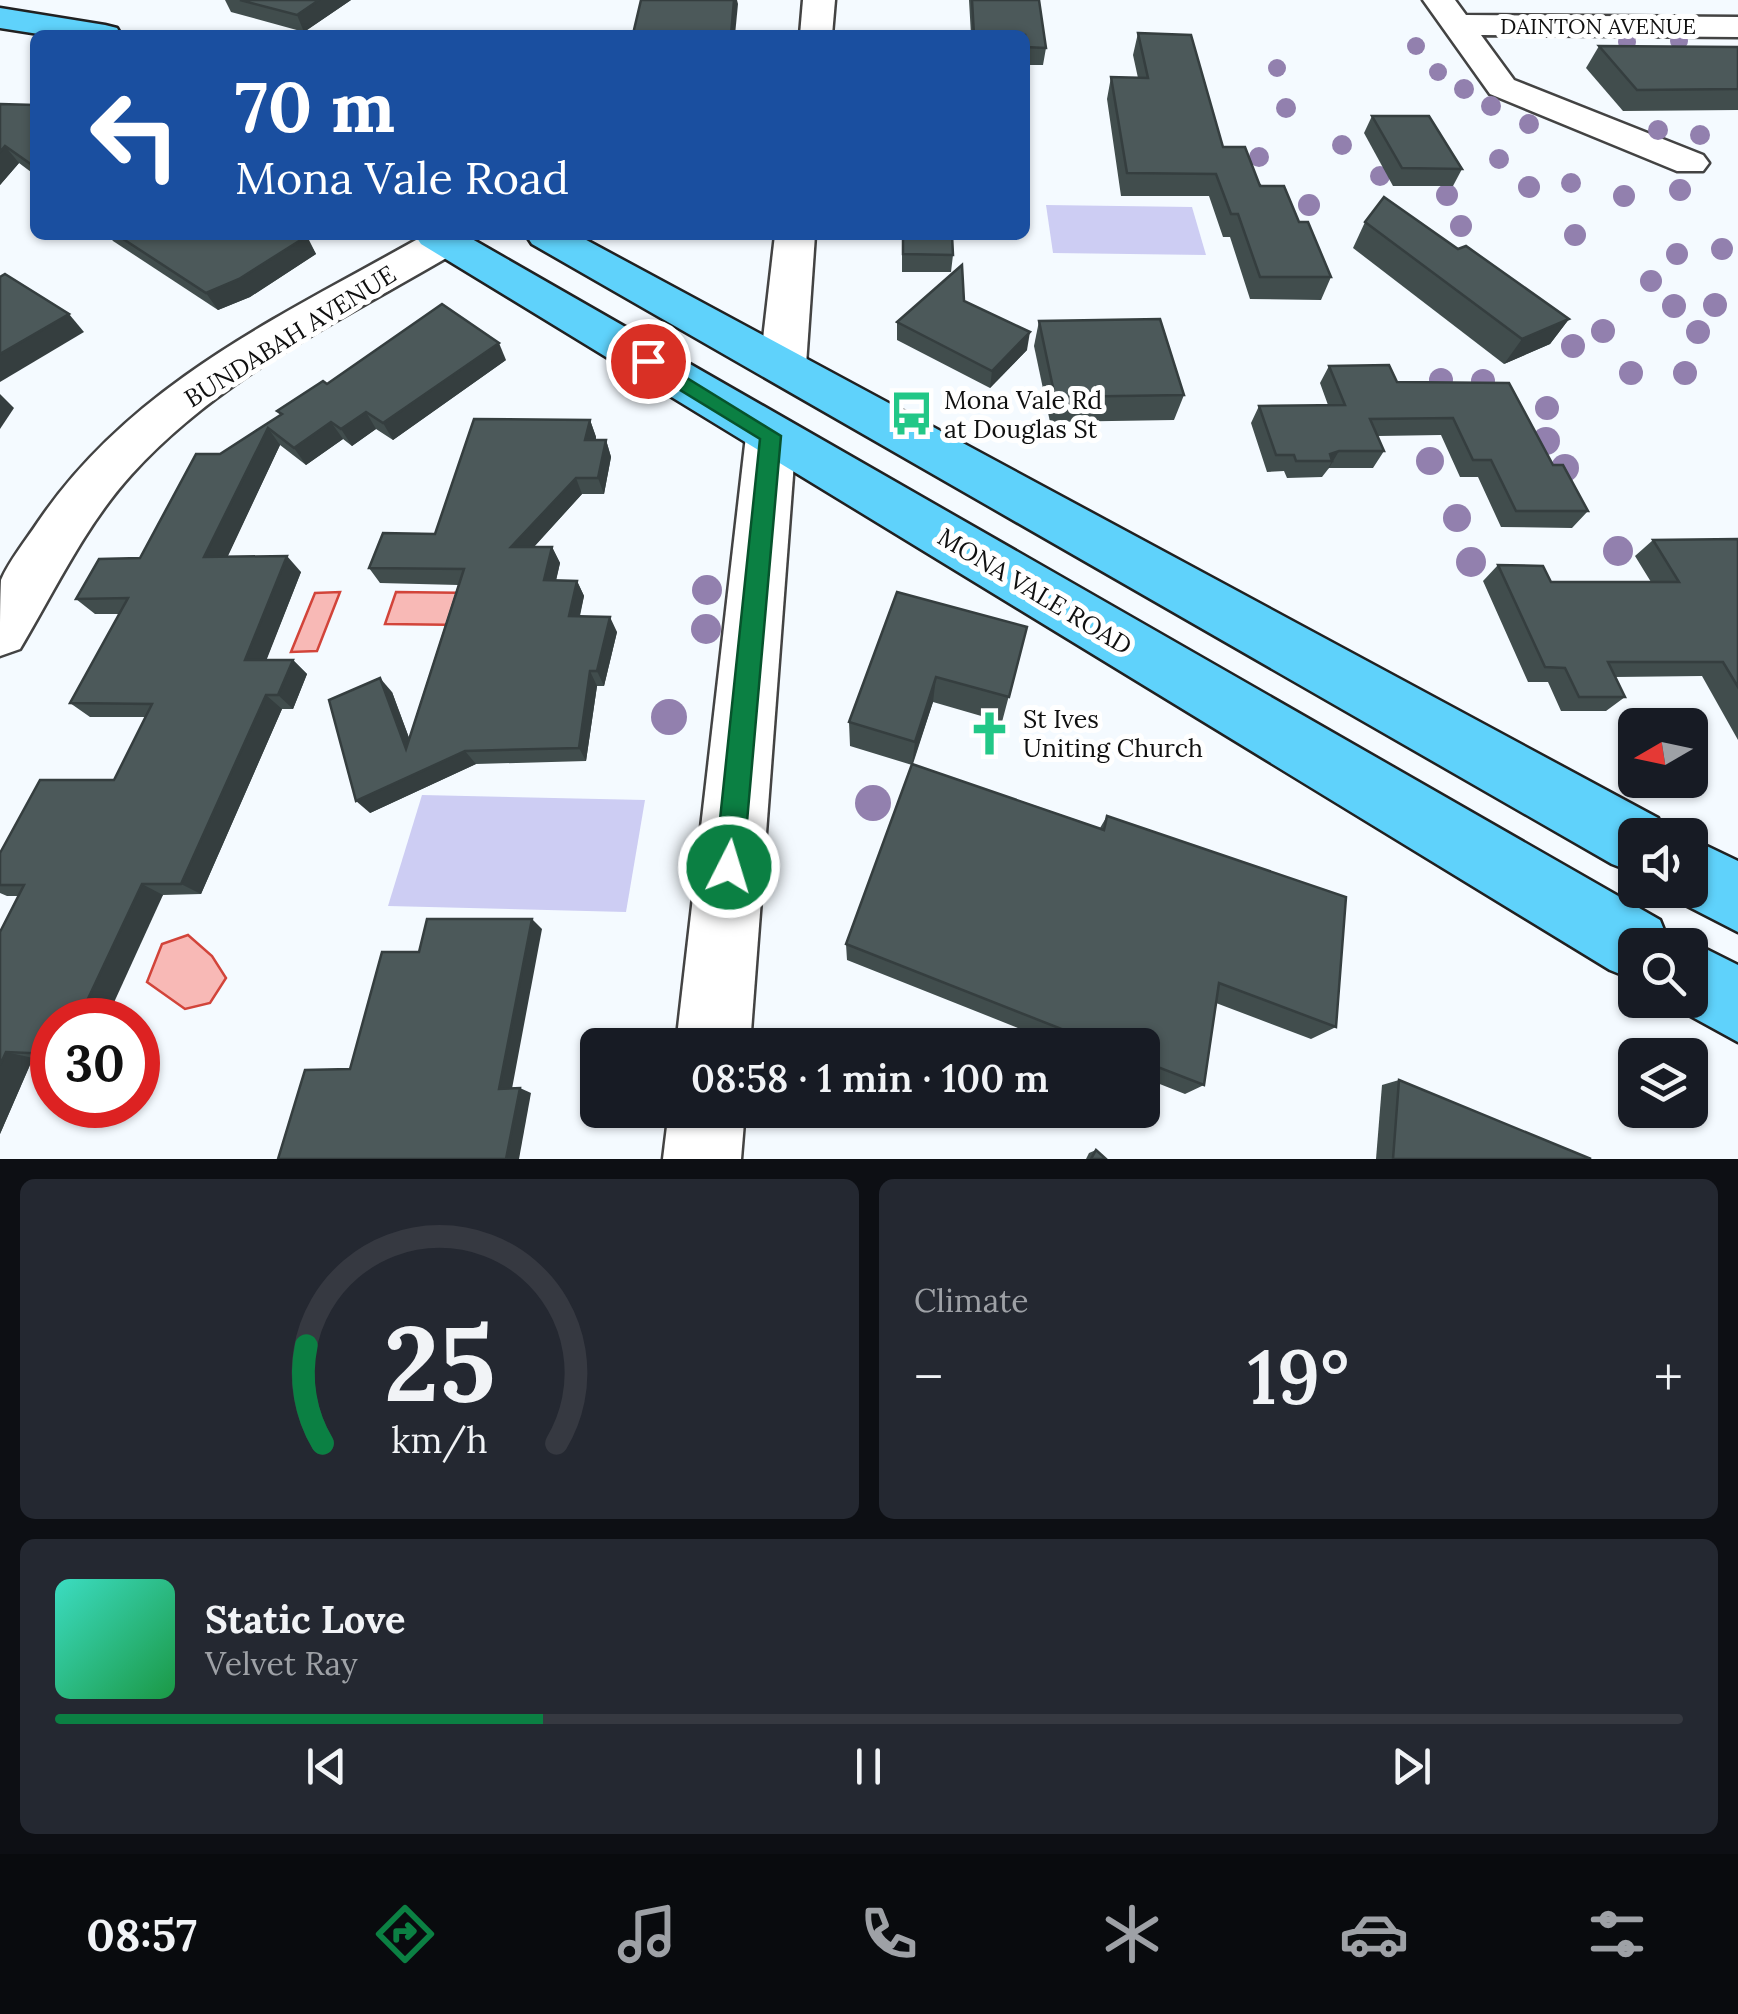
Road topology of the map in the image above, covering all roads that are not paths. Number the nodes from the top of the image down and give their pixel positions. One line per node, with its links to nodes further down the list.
1 (819, 0): 6 (street)
2 (1448, 12): 4 (street, DAINTON AVENUE); 7 (street)
3 (0, 18): 5 (highway)
4 (1738, 27)
5 (74, 30)
6 (816, 30)
7 (1690, 163)
8 (437, 240): 14 (street, BUNDABAH AVENUE)
9 (443, 240): 13 (highway, MONA VALE ROAD)
10 (555, 240): 12 (highway)
11 (795, 240): 12 (street)
12 (783, 365): 15 (highway)
13 (771, 436): 18 (highway, MONA VALE ROAD); 21 (street)
14 (0, 632)
15 (1618, 832)
16 (1708, 881): 17 (highway)
17 (1738, 898)
18 (1618, 935)
19 (1708, 988): 20 (highway)
20 (1738, 1006)
21 (714, 1028)
22 (705, 1128): 23 (street)
23 (702, 1159)

